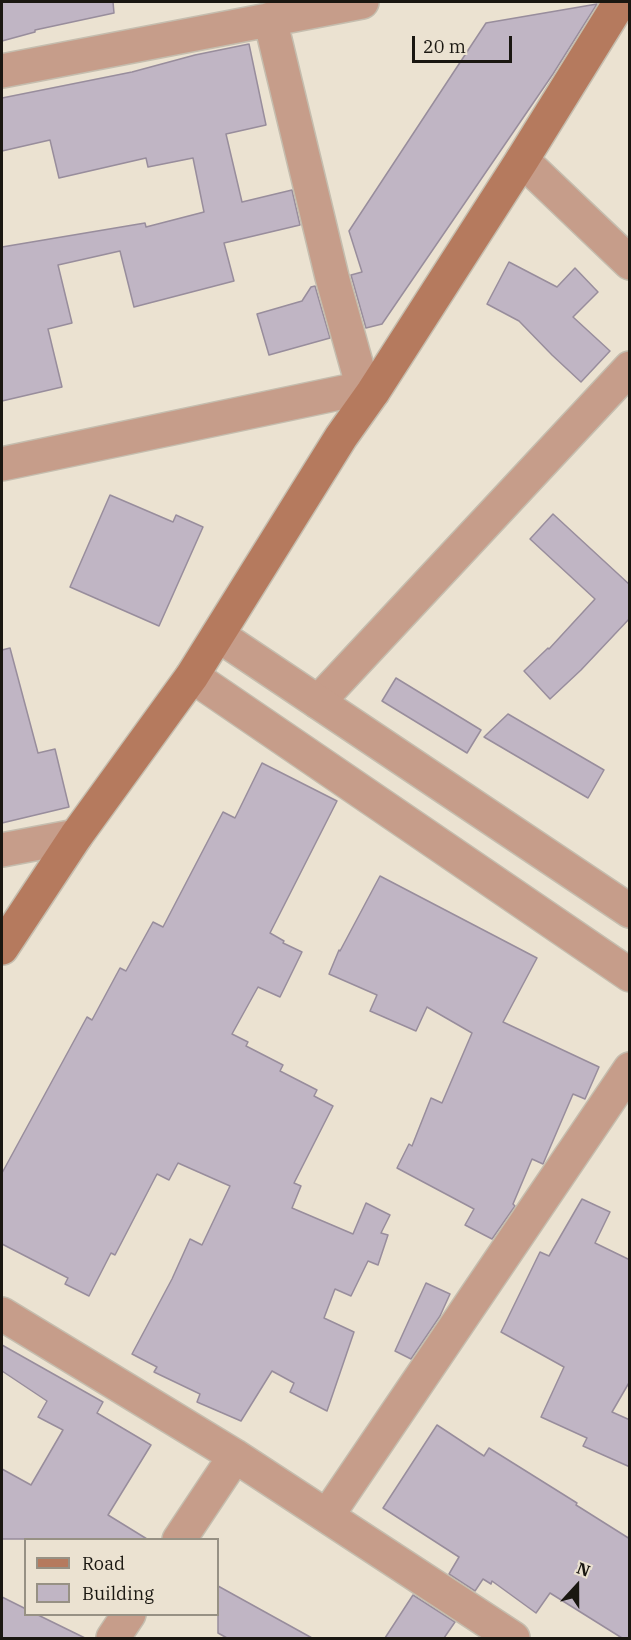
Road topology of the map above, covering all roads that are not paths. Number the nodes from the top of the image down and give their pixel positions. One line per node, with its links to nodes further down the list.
1 (362, 2): 3 (street)
2 (620, 2): 5 (main road)
3 (270, 19): 4 (street); 8 (street)
4 (2, 71)
5 (522, 160): 6 (street); 8 (main road)
6 (630, 263)
7 (630, 368): 12 (street)
8 (368, 390): 9 (street); 10 (main road)
9 (2, 464)
10 (218, 635): 11 (main road); 12 (street)
11 (192, 676): 13 (main road); 17 (street)
12 (318, 702): 15 (street)
13 (76, 836): 14 (street); 16 (main road)
14 (2, 850)
15 (630, 911)
16 (2, 948)
17 (630, 975)
18 (630, 1069): 21 (street)
19 (2, 1314): 20 (street)
20 (235, 1456): 21 (street); 22 (street)
21 (327, 1516): 25 (street)
22 (180, 1538)
23 (128, 1616): 24 (street)
24 (113, 1638)
25 (513, 1638)

